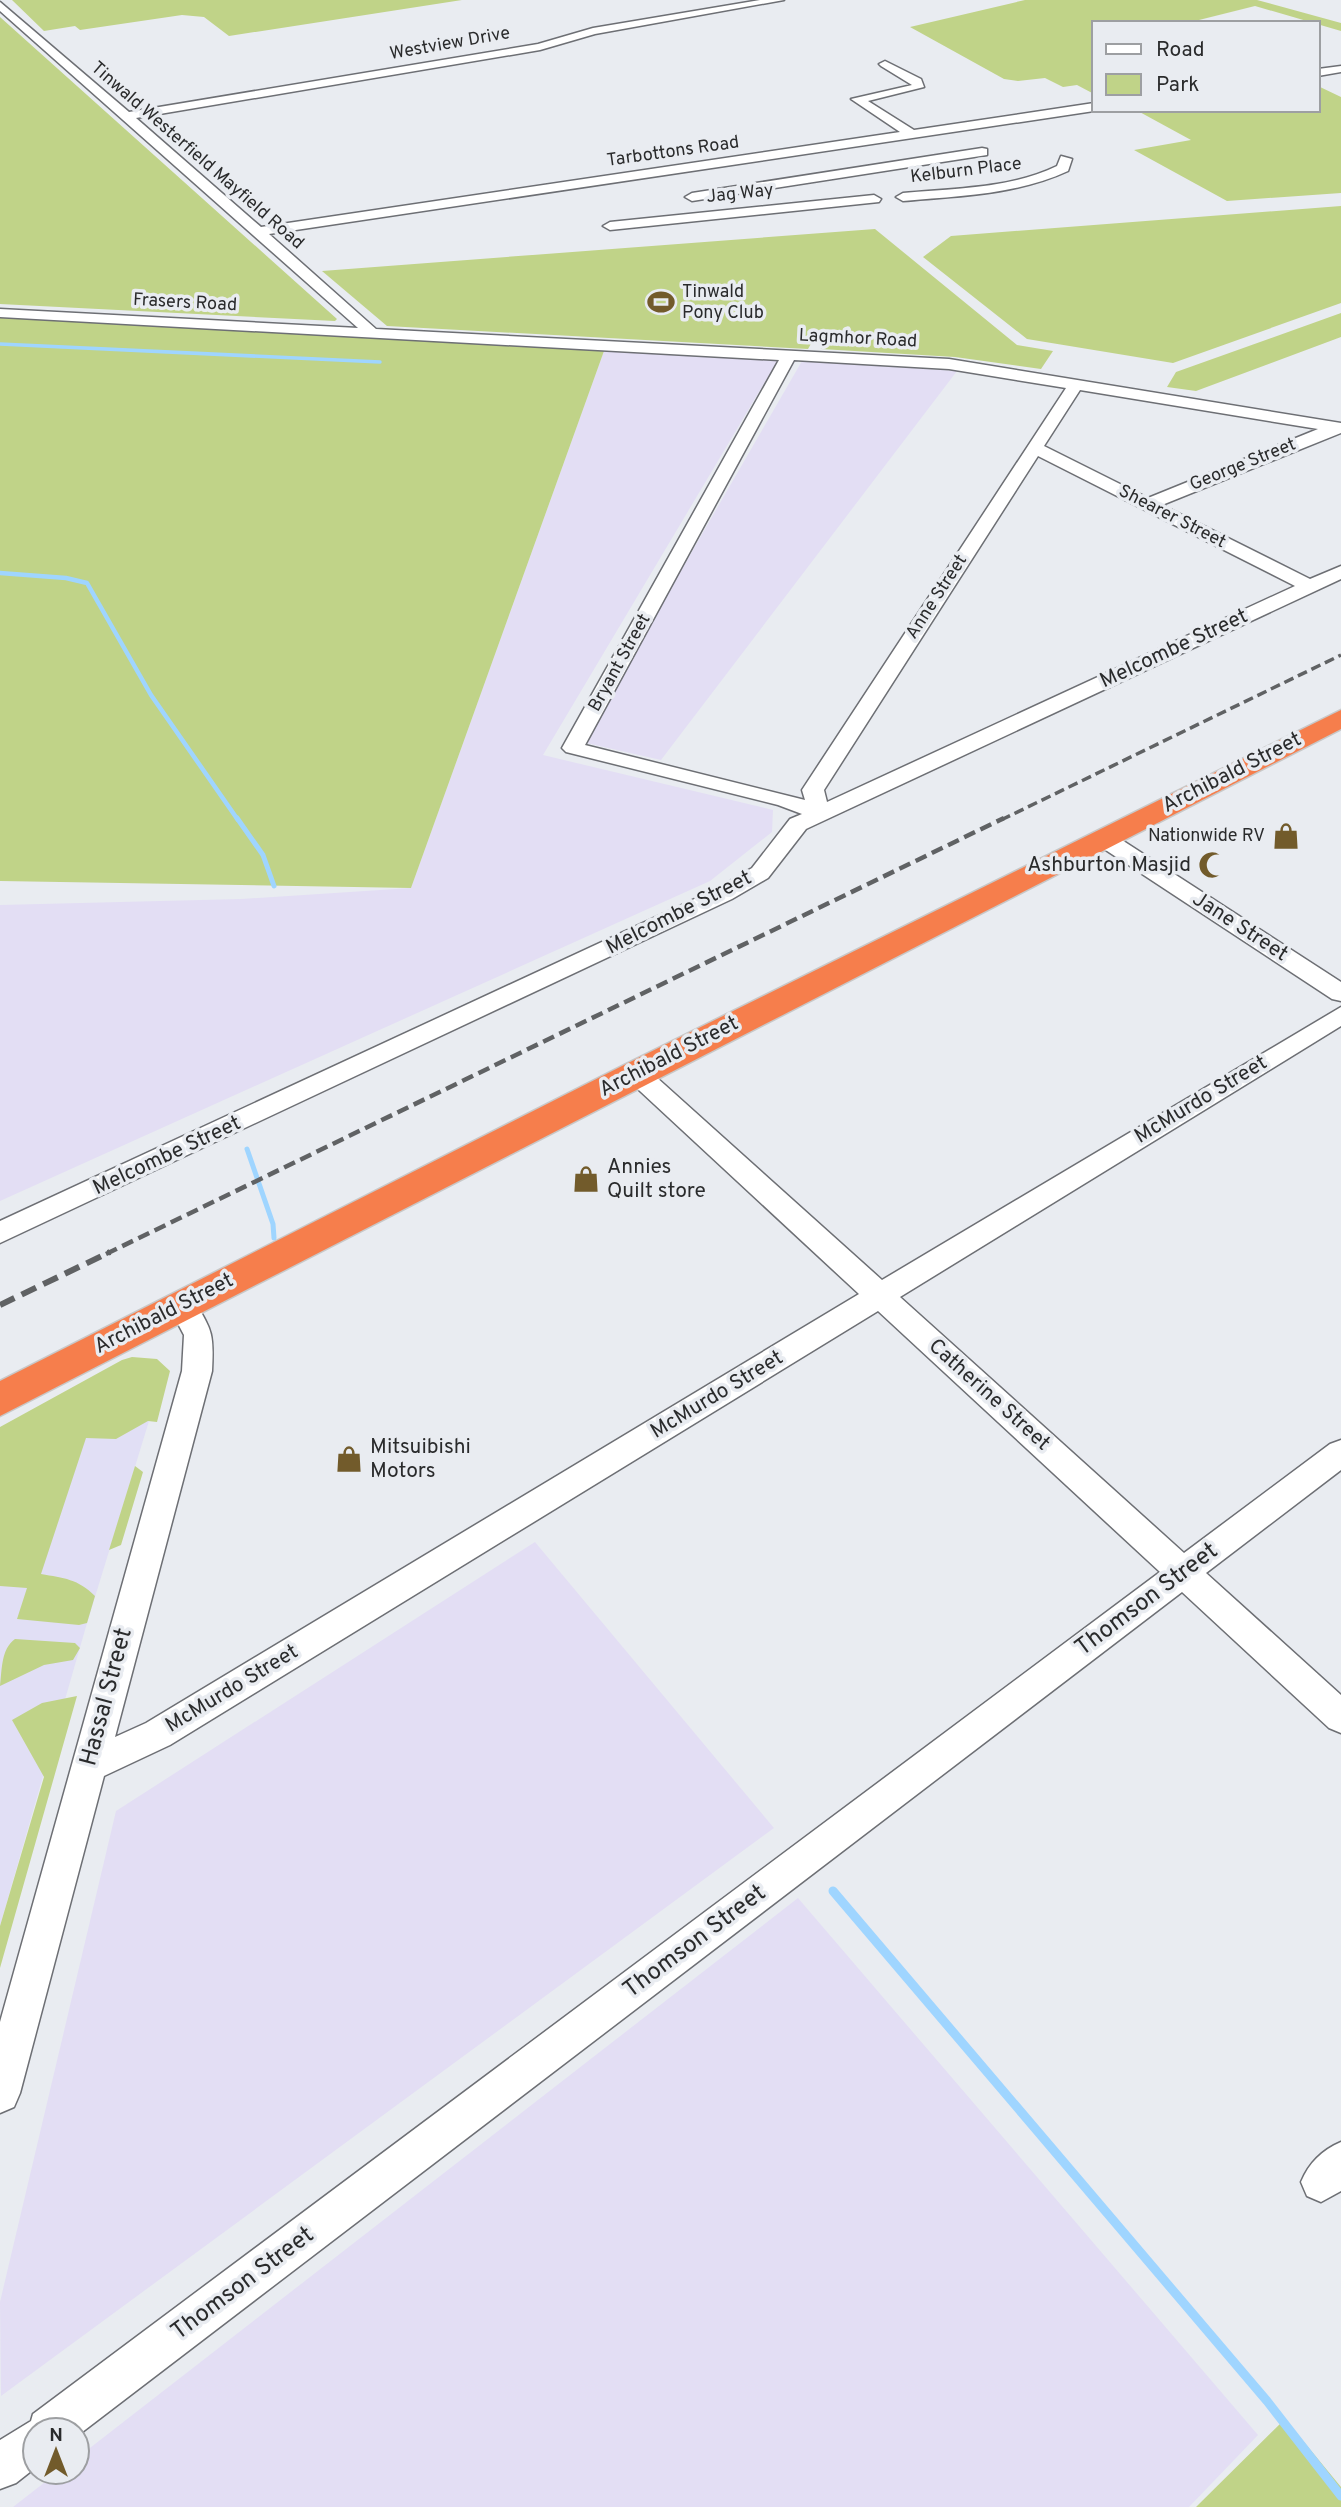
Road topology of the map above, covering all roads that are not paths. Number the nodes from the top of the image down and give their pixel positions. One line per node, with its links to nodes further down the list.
1 (779, 0): 7 (street, Westview Drive)
2 (0, 5): 7 (street, Tinwald Westerfield Mayfield Road)
3 (885, 64): 8 (street)
4 (1341, 69): 5 (street)
5 (1320, 73)
6 (1092, 107): 8 (street, Tarbottons Road)
7 (125, 116): 16 (street, Tinwald Westerfield Mayfield Road)
8 (912, 134): 9 (street, Tarbottons Road)
9 (816, 148): 12 (street); 16 (street, Tarbottons Road)
10 (982, 152): 12 (street)
11 (1066, 159): 13 (street, Kelburn Place)
12 (851, 172): 13 (street); 14 (street)
13 (878, 195): 15 (street, Jag Way)
14 (692, 197)
15 (610, 226)
16 (257, 232): 18 (street, Tinwald Westerfield Mayfield Road)
17 (0, 313): 18 (street, Frasers Road)
18 (368, 332): 19 (street, Lagmhor Road)
19 (789, 355): 20 (street, Lagmhor Road); 27 (street, Bryant Street)
20 (1076, 384): 21 (street, Lagmhor Road); 22 (street, Anne Street)
21 (1340, 427): 23 (street, George Street)
22 (1034, 447): 23 (street, Shearer Street); 27 (street, Anne Street)
23 (1146, 505): 25 (street, Shearer Street)
24 (1341, 572): 25 (street, Melcombe Street)
25 (1310, 587): 27 (street, Melcombe Street)
26 (1341, 718): 28 (highway, Archibald Street)
27 (819, 813): 32 (street, Melcombe Street)
28 (1103, 838): 29 (street, Jane Street); 31 (highway, Archibald Street)
29 (1341, 993)
30 (1341, 1015): 33 (street, McMurdo Street)
31 (636, 1073): 33 (street, Catherine Street); 34 (highway, Archibald Street)
32 (0, 1233)
33 (880, 1295): 37 (street, Catherine Street); 39 (street, McMurdo Street)
34 (182, 1305): 35 (highway, Archibald Street); 39 (street, Hassal Street)
35 (0, 1400)
36 (1341, 1453): 37 (street, Thomson Street)
37 (1183, 1573): 38 (street, Catherine Street); 41 (street, Thomson Street)
38 (1341, 1717)
39 (88, 1766): 40 (street, Hassal Street)
40 (0, 2093)
41 (68, 2416)
42 (21, 2451): 43 (street)
43 (0, 2467)

